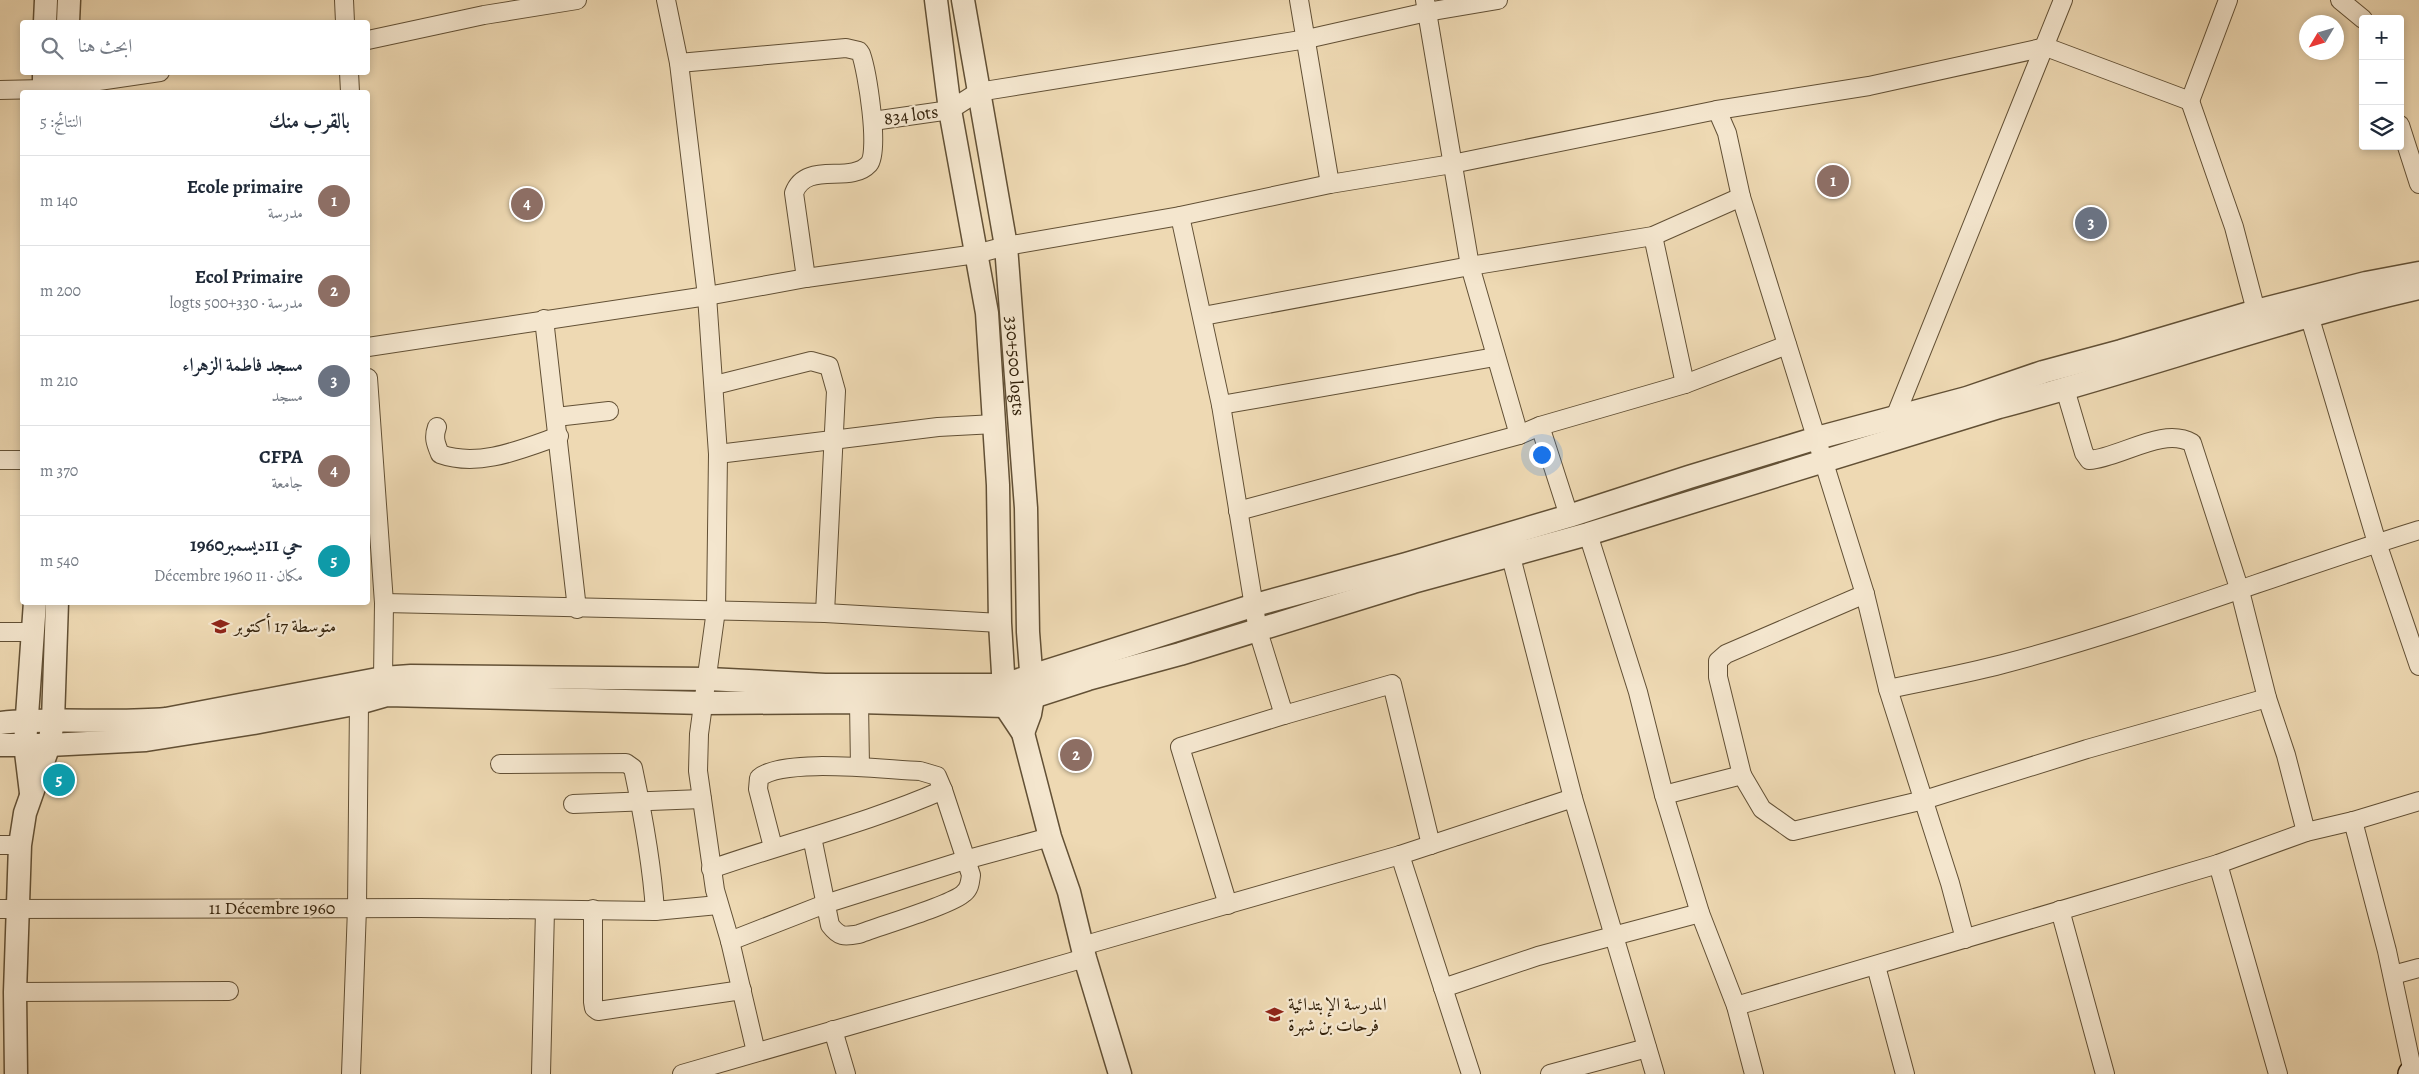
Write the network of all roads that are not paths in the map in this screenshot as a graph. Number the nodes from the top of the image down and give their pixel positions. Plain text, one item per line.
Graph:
1 (46, 0) edge
2 (68, 0) edge
3 (344, 0) edge
4 (577, 0) edge
5 (666, 0) edge
6 (936, 0) edge
7 (963, 0) edge
8 (1299, 0) edge
9 (1498, 0) edge
10 (2063, 0) edge
11 (2228, 0) edge
12 (2340, 0) edge
13 (1426, 6) edge
14 (2359, 16) edge
15 (45, 20) edge
16 (68, 20) edge
17 (345, 20) edge
18 (1307, 39) junction
19 (370, 40) edge
20 (2046, 46) junction
21 (679, 63) junction
22 (134, 75) edge
23 (349, 75) edge
24 (55, 84) edge
25 (0, 90) edge
26 (350, 90) edge
27 (978, 92) junction
28 (2190, 101) junction
29 (950, 110) junction
30 (1716, 110) junction
31 (872, 121) junction
32 (2404, 137) edge
33 (1452, 164) junction
34 (1330, 184) junction
35 (2419, 184) edge
36 (1741, 197) junction
37 (1180, 216) junction
38 (1653, 236) junction
39 (1006, 246) junction
40 (976, 254) junction
41 (1470, 266) junction
42 (2419, 273) edge
43 (806, 278) junction
44 (2419, 288) edge
45 (707, 296) junction
46 (2256, 311) junction
47 (2309, 315) junction
48 (1203, 316) junction
49 (544, 319) junction
50 (1787, 345) junction
51 (370, 347) edge
52 (1495, 357) junction
53 (1685, 384) junction
54 (715, 385) junction
55 (2052, 385) junction
56 (1220, 405) junction
57 (370, 406) edge
58 (609, 411) dead end
59 (556, 417) junction
60 (1895, 417) junction
61 (995, 424) junction
62 (1540, 426) junction
63 (437, 427) dead end
64 (1519, 435) junction
65 (559, 436) junction
66 (1817, 438) junction
67 (835, 441) junction
68 (718, 454) junction
69 (0, 460) edge
70 (20, 460) edge
71 (1823, 461) junction
72 (1238, 510) junction
73 (1569, 516) junction
74 (2419, 530) edge
75 (1588, 534) junction
76 (2377, 543) junction
77 (1510, 553) junction
78 (2240, 591) junction
79 (1865, 594) junction
80 (384, 604) junction
81 (35, 605) edge
82 (57, 605) edge
83 (1255, 605) junction
84 (577, 609) junction
85 (716, 610) junction
86 (825, 613) junction
87 (1000, 623) junction
88 (1258, 631) junction
89 (0, 632) edge
90 (34, 632) junction
91 (2418, 657) edge
92 (708, 679) junction
93 (385, 687) junction
94 (1032, 687) junction
95 (1888, 689) junction
96 (1004, 696) junction
97 (2267, 698) junction
98 (859, 702) junction
99 (359, 703) junction
100 (704, 703) junction
101 (1284, 715) junction
102 (27, 720) junction
103 (54, 721) junction
104 (0, 723) edge
105 (1024, 733) junction
106 (25, 744) junction
107 (0, 745) edge
108 (49, 745) junction
109 (500, 764) dead end
110 (860, 767) junction
111 (1742, 775) junction
112 (943, 790) junction
113 (1664, 795) junction
114 (31, 796) junction
115 (1573, 798) junction
116 (702, 799) junction
117 (1924, 800) junction
118 (2419, 801) edge
119 (639, 802) junction
120 (573, 804) dead end
121 (2353, 822) junction
122 (2306, 832) junction
123 (812, 837) junction
124 (1050, 837) junction
125 (10, 845) edge
126 (1431, 845) junction
127 (773, 847) junction
128 (1400, 855) junction
129 (965, 860) junction
130 (2218, 864) junction
131 (711, 869) junction
132 (825, 904) junction
133 (718, 905) junction
134 (1228, 905) junction
135 (357, 908) junction
136 (9, 909) edge
137 (545, 910) junction
138 (593, 910) junction
139 (2060, 910) junction
140 (655, 912) junction
141 (1700, 913) junction
142 (1614, 938) junction
143 (1966, 939) junction
144 (730, 941) junction
145 (1084, 952) junction
146 (1876, 966) junction
147 (2419, 968) edge
148 (2392, 975) junction
149 (1443, 988) junction
150 (742, 990) junction
151 (229, 991) dead end
152 (16, 992) junction
153 (1736, 1006) junction
154 (833, 1030) junction
155 (1647, 1048) junction
156 (756, 1052) junction
157 (2414, 1073) edge
158 (16, 1074) edge
159 (351, 1074) edge
160 (541, 1074) edge
161 (682, 1074) edge
162 (846, 1074) edge
163 (1120, 1074) edge
164 (1471, 1074) edge
165 (1550, 1074) edge
166 (1655, 1074) edge
167 (1754, 1074) edge
168 (1905, 1074) edge
169 (2105, 1074) edge
170 (2278, 1074) edge

1 - 15 street
2 - 16 street
3 - 17 street
4 - 19 street
5 - 21 street
6 - 29 street
7 - 27 street, 330+500 logts
8 - 18 street
9 - 13 street
10 - 20 street
11 - 28 street
12 - 14 street
13 - 18 street
13 - 33 street
18 - 27 street
18 - 34 street
20 - 28 street
20 - 30 street
20 - 60 street
21 - 31 street
21 - 45 street
22 - 24 street
23 - 26 street
24 - 25 street
27 - 29 street
27 - 39 street, 330+500 logts
28 - 46 street
29 - 31 street, 834 lots
29 - 40 street
30 - 33 street
30 - 36 street
31 - 43 street
32 - 35 street
33 - 34 street
33 - 41 street
34 - 37 street
36 - 38 street
36 - 50 street
37 - 39 street
37 - 48 street
38 - 41 street
38 - 53 street
39 - 40 street
39 - 94 street, 330+500 logts
40 - 43 street
40 - 61 street
41 - 48 street
41 - 52 street
42 - 46 street
43 - 45 street
44 - 47 street
45 - 49 street
45 - 54 street
46 - 55 street
47 - 55 street
47 - 76 street
48 - 56 street
49 - 51 street
49 - 59 street
50 - 53 street
50 - 66 street
52 - 56 street
52 - 64 street
53 - 62 street
54 - 67 street
54 - 68 street
55 - 60 street
55 - 71 street
55 - 78 street
56 - 72 street
57 - 80 street
58 - 59 street
59 - 65 street
60 - 66 street
61 - 67 street
61 - 87 street
62 - 64 street
62 - 73 street
63 - 65 street
64 - 72 street
65 - 84 street
66 - 71 street
66 - 73 street
67 - 68 street
67 - 86 street
68 - 85 street
69 - 70 street
71 - 75 street
71 - 79 street
72 - 83 street
73 - 83 street
74 - 76 street
75 - 77 street
75 - 113 street
76 - 78 street
76 - 91 street
77 - 88 street
77 - 115 street
78 - 95 street
78 - 97 street
79 - 95 street
79 - 111 street
80 - 84 street
80 - 93 street
81 - 90 street
82 - 103 street
83 - 88 street
83 - 94 street
84 - 85 street
85 - 86 street
85 - 92 street
86 - 87 street
87 - 96 street
88 - 94 street
88 - 101 street
89 - 90 street
90 - 102 street
92 - 93 street
92 - 96 street
92 - 100 street
93 - 99 street
93 - 100 street
93 - 103 street
94 - 96 street
94 - 105 street, 330+500 logts
95 - 117 street
96 - 98 street
96 - 105 street
97 - 117 street
97 - 122 street
98 - 100 street
98 - 110 street
99 - 108 street
99 - 135 street
100 - 116 street
101 - 126 street
101 - 134 street
102 - 103 street
102 - 104 street
102 - 106 street
103 - 108 street
105 - 124 street
106 - 107 street
106 - 108 street
106 - 114 street
108 - 114 street
109 - 119 street
110 - 112 street
110 - 127 street
111 - 113 street
111 - 117 street
112 - 123 street
112 - 129 street
113 - 141 street
114 - 125 street
115 - 126 street
115 - 142 street
116 - 119 street
116 - 131 street
117 - 143 street
118 - 121 street
119 - 120 street
119 - 140 street
121 - 122 street
121 - 148 street
122 - 130 street
123 - 127 street
123 - 132 street
124 - 129 street
124 - 145 street
125 - 136 street
126 - 128 street
127 - 131 street
128 - 134 street
128 - 149 street
129 - 132 street
129 - 132 street
130 - 139 street
130 - 170 street
131 - 133 street
132 - 144 street
133 - 140 street, 11 Décembre 1960
133 - 144 street
134 - 145 street
135 - 136 street, 11 Décembre 1960
135 - 137 street, 11 Décembre 1960
135 - 159 street
136 - 152 street
137 - 138 street, 11 Décembre 1960
137 - 160 street
138 - 140 street, 11 Décembre 1960
138 - 150 street
139 - 143 street
139 - 169 street
141 - 142 street
141 - 153 street
142 - 149 street
142 - 155 street
143 - 146 street
144 - 150 street
145 - 154 street
145 - 163 street
146 - 153 street
146 - 168 street
147 - 148 street
148 - 157 street
149 - 164 street
150 - 156 street
151 - 152 street
152 - 158 street
153 - 167 street
154 - 156 street
154 - 162 street
155 - 165 street
155 - 166 street
156 - 161 street

